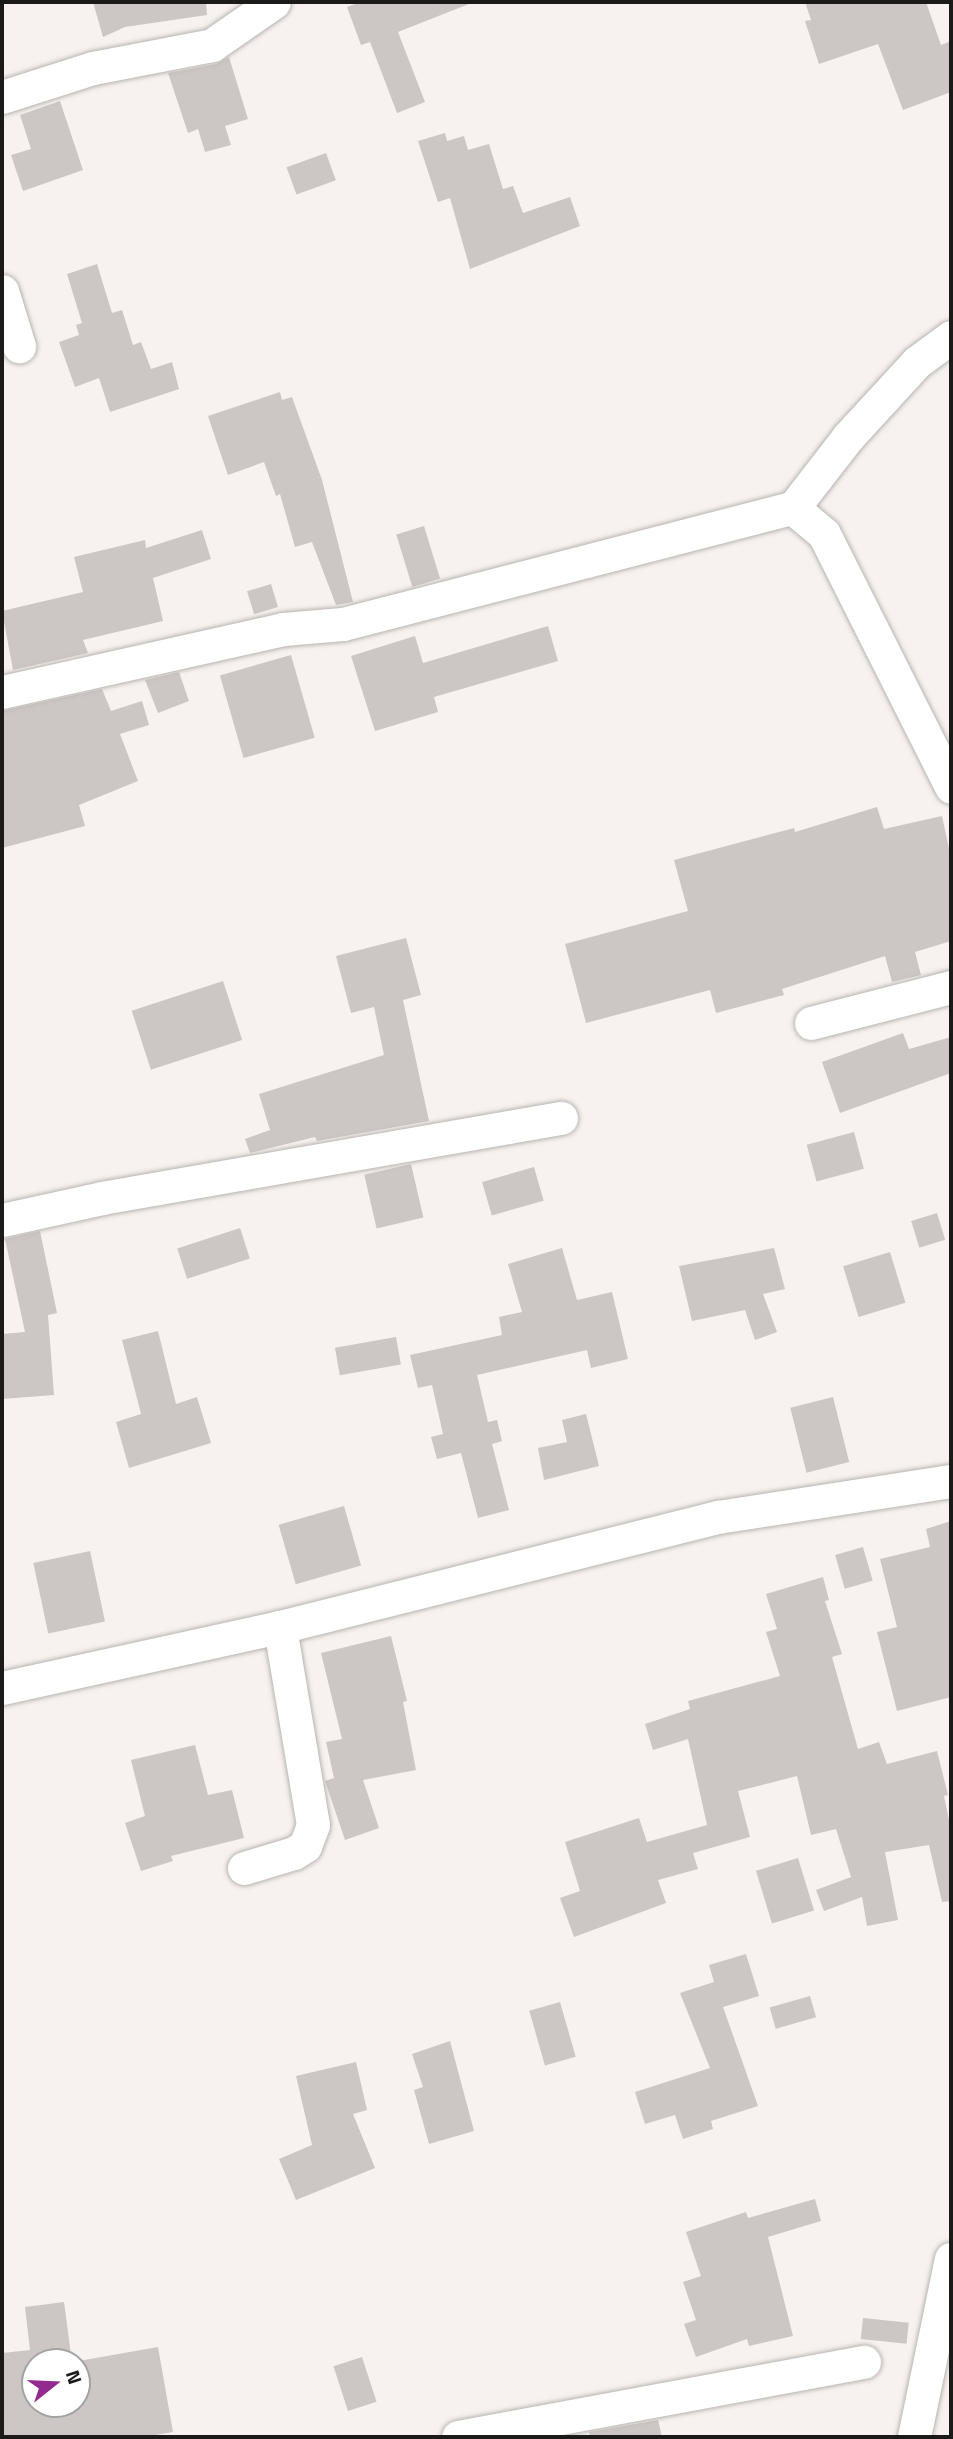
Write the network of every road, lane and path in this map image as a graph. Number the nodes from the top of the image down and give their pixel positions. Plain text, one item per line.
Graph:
1 (274, 2) edge
2 (2, 97) edge
3 (2, 291) edge
4 (951, 337) edge
5 (19, 346) dead end
6 (793, 508) junction
7 (2, 692) edge
8 (951, 786) edge
9 (951, 987) edge
10 (811, 1023) dead end
11 (561, 1118) dead end
12 (2, 1220) edge
13 (951, 1482) edge
14 (280, 1627) junction
15 (2, 1688) edge
16 (244, 1868) dead end
17 (951, 2259) edge
18 (864, 2362) dead end
19 (457, 2437) edge
20 (915, 2437) edge

1 - 2 street
3 - 5 street
4 - 6 street
6 - 7 street
6 - 8 street
9 - 10 street
11 - 12 street
13 - 14 street
14 - 15 street
14 - 16 street
17 - 20 street
18 - 19 street

